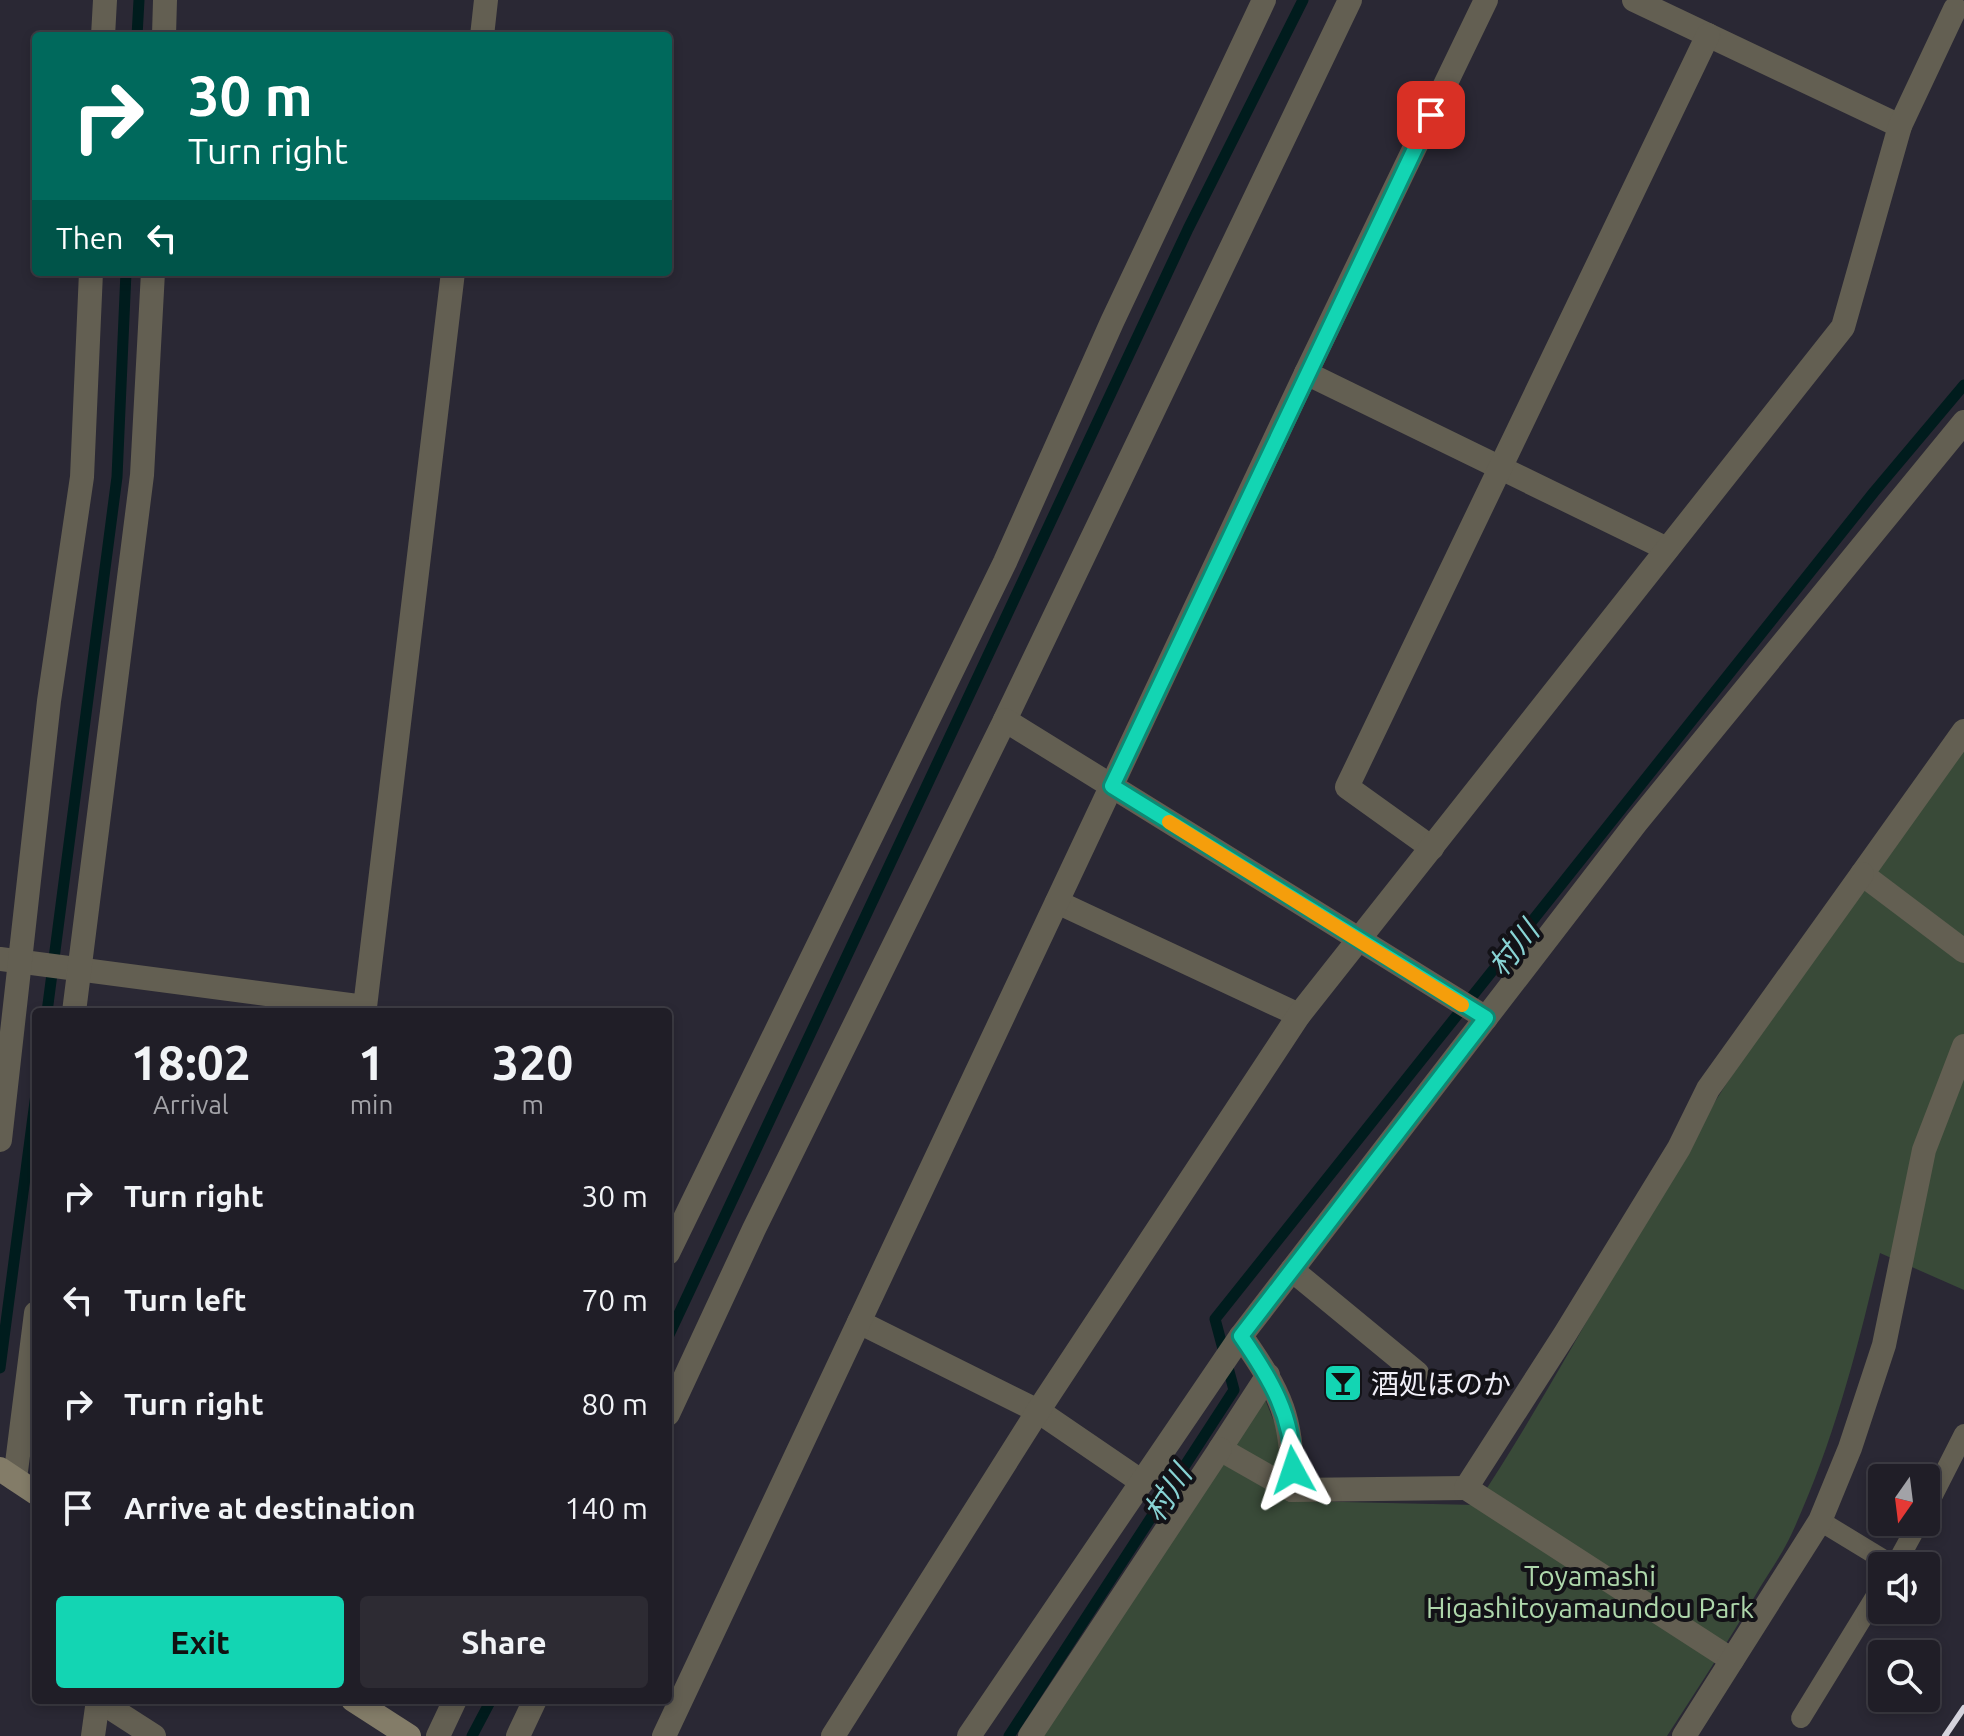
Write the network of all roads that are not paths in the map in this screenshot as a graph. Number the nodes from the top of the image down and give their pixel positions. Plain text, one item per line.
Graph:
1 (105, 0) edge
2 (165, 0) edge
3 (486, 0) edge
4 (1264, 0) edge
5 (1350, 0) edge
6 (1486, 0) edge
7 (1634, 0) edge
8 (1952, 8) edge
9 (103, 32) edge
10 (164, 32) edge
11 (482, 32) edge
12 (1708, 35) junction
13 (1900, 126) junction
14 (91, 276) edge
15 (153, 276) edge
16 (453, 276) edge
17 (1306, 373) junction
18 (1964, 422) edge
19 (1500, 468) junction
20 (1667, 549) junction
21 (1005, 720) junction
22 (1964, 731) edge
23 (1112, 786) junction
24 (1432, 848) junction
25 (1862, 874) junction
26 (1057, 902) junction
27 (1358, 940) junction
28 (1964, 951) edge
29 (16, 961) edge
30 (78, 969) junction
31 (74, 1008) edge
32 (1299, 1015) junction
33 (1486, 1018) junction
34 (1964, 1046) edge
35 (0, 1140) edge
36 (672, 1245) edge
37 (1292, 1270) junction
38 (859, 1322) junction
39 (32, 1335) edge
40 (1241, 1336) junction
41 (1417, 1373) dead end
42 (1268, 1375) junction
43 (672, 1405) edge
44 (1038, 1411) junction
45 (1964, 1434) edge
46 (1220, 1449) junction
47 (7, 1474) edge
48 (1940, 1481) edge
49 (1142, 1482) junction
50 (1466, 1488) junction
51 (32, 1490) edge
52 (1292, 1490) junction
53 (1820, 1521) junction
54 (1871, 1552) edge
55 (1868, 1609) edge
56 (1732, 1660) junction
57 (97, 1704) edge
58 (104, 1704) edge
59 (359, 1704) edge
60 (453, 1704) edge
61 (533, 1704) edge
62 (1801, 1718) dead end
63 (675, 1732) edge
64 (93, 1736) edge
65 (154, 1736) edge
66 (409, 1736) edge
67 (438, 1736) edge
68 (518, 1736) edge
69 (833, 1736) edge
70 (969, 1736) edge
71 (1030, 1736) edge
72 (1684, 1736) edge

1 - 9 street
2 - 10 street
3 - 11 street
4 - 36 street
5 - 21 street
6 - 17 street
7 - 12 street
8 - 13 street
12 - 13 street
12 - 19 street
13 - 20 street
14 - 29 street
15 - 30 street
16 - 30 street
17 - 19 street
17 - 23 street
18 - 33 street
19 - 20 street
19 - 24 street
20 - 24 street
21 - 23 street
21 - 43 street
22 - 25 street
23 - 26 street
23 - 27 street
24 - 27 street
25 - 28 street
25 - 50 street
26 - 32 street
26 - 38 street
27 - 32 street
27 - 33 street
29 - 30 street
29 - 35 street
30 - 31 street
32 - 44 street
33 - 37 street
34 - 53 street
37 - 40 street
37 - 41 street
38 - 44 street
38 - 63 street
39 - 47 street
40 - 42 street
40 - 49 street
42 - 46 street
42 - 52 street
44 - 49 street
44 - 69 street
45 - 48 lane
46 - 52 street
46 - 71 street
47 - 51 street
49 - 70 street
50 - 52 street
50 - 56 street
53 - 54 lane
53 - 56 street
55 - 62 lane
56 - 72 street
57 - 64 street
58 - 65 street
59 - 66 street
60 - 67 street
61 - 68 street

